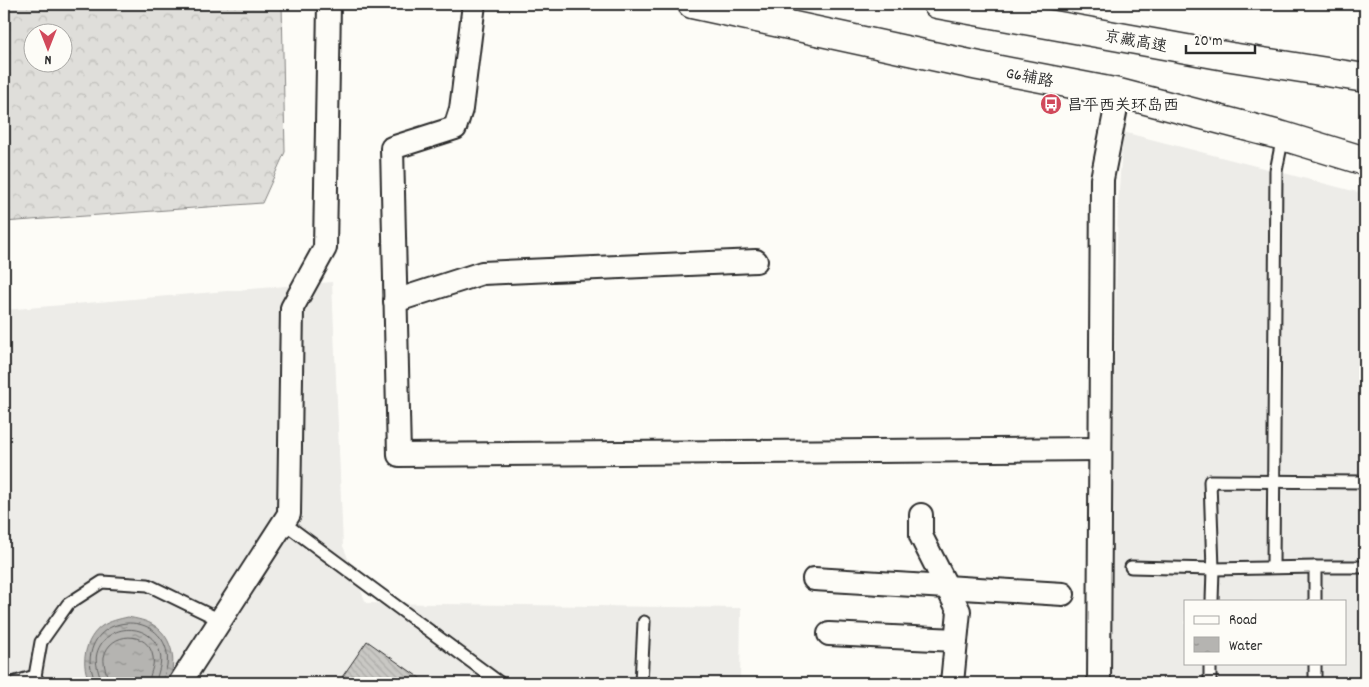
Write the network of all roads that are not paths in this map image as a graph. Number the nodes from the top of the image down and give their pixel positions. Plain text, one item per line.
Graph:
1 (329, 4) edge
2 (474, 4) edge
3 (692, 4) edge
4 (937, 4) edge
5 (1297, 68) junction
6 (1365, 78) edge
7 (1119, 94) junction
8 (1365, 94) edge
9 (1283, 136) junction
10 (1365, 161) edge
11 (756, 261) dead end
12 (396, 301) junction
13 (1100, 449) junction
14 (1274, 482) junction
15 (1365, 482) edge
16 (921, 515) dead end
17 (284, 523) junction
18 (1131, 567) dead end
19 (1315, 567) junction
20 (1365, 567) edge
21 (1273, 568) junction
22 (1213, 569) junction
23 (814, 579) dead end
24 (947, 587) junction
25 (1063, 594) dead end
26 (1212, 600) edge
27 (1315, 600) edge
28 (220, 620) junction
29 (644, 622) dead end
30 (829, 634) dead end
31 (956, 640) junction
32 (1210, 664) edge
33 (1314, 664) edge
34 (37, 680) edge
35 (13, 683) edge
36 (180, 683) edge
37 (500, 683) edge
38 (641, 683) edge
39 (952, 683) edge
40 (1098, 683) edge
41 (1210, 683) edge
42 (1314, 683) edge

1 - 17 street
2 - 12 street
3 - 7 main road, G6辅路
4 - 5 main road, 京藏高速
5 - 6 main road, 京藏高速
5 - 8 main road
7 - 9 main road, G6辅路
7 - 13 street
9 - 10 main road, G6辅路
9 - 14 lane
11 - 12 street
12 - 13 street
13 - 40 street
14 - 15 lane
14 - 21 lane
14 - 22 lane
16 - 24 street
17 - 28 street
17 - 37 lane
18 - 22 lane
19 - 20 lane
19 - 21 lane
19 - 27 lane
21 - 22 lane
22 - 26 lane
23 - 24 street
24 - 25 street
24 - 31 street
28 - 34 lane
28 - 36 street
29 - 38 lane
30 - 31 street
31 - 39 street
32 - 41 lane
33 - 42 lane
34 - 35 lane

